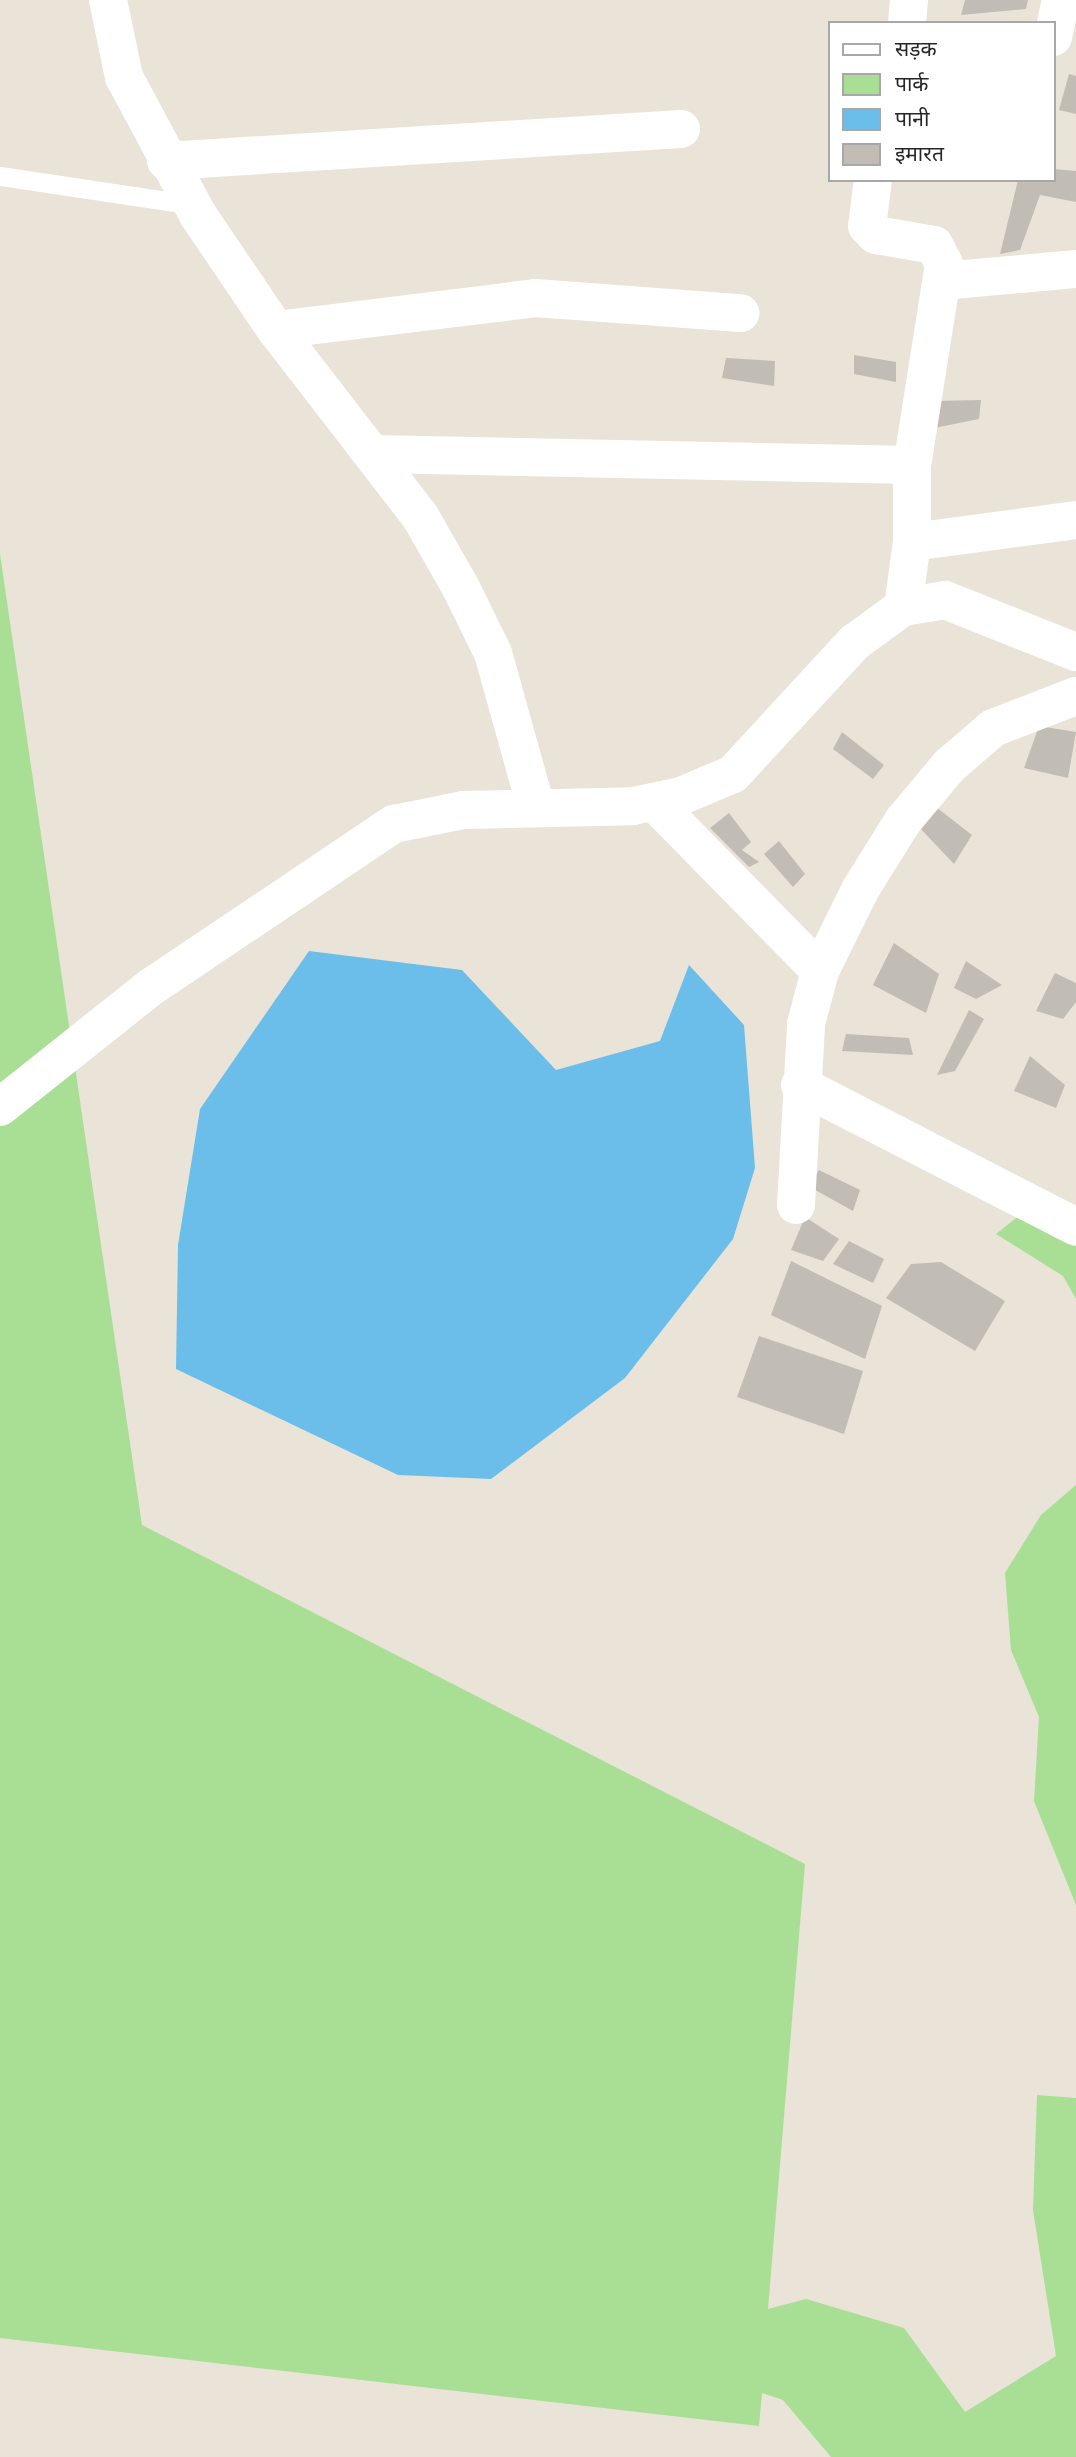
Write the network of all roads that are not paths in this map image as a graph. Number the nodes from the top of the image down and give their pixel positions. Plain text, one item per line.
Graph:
1 (108, 0) edge
2 (909, 0) edge
3 (1061, 0) edge
4 (907, 21) edge
5 (1055, 28) edge
6 (681, 129) dead end
7 (166, 161) junction
8 (0, 176) edge
9 (873, 182) edge
10 (193, 205) junction
11 (1076, 269) edge
12 (942, 281) junction
13 (740, 313) dead end
14 (276, 330) junction
15 (376, 454) junction
16 (912, 465) junction
17 (1076, 520) edge
18 (912, 542) junction
19 (903, 607) junction
20 (1076, 652) edge
21 (1076, 696) edge
22 (654, 802) junction
23 (536, 807) junction
24 (820, 971) junction
25 (800, 1085) junction
26 (0, 1107) edge
27 (796, 1205) dead end
28 (1076, 1227) edge

1 - 7 street
2 - 4 street
3 - 5 street
6 - 7 street
7 - 10 street
8 - 10 lane
9 - 12 street
10 - 14 street
11 - 12 street
12 - 16 street
13 - 14 street
14 - 15 street
15 - 16 street
15 - 23 street
16 - 18 street
17 - 18 street
18 - 19 street
19 - 20 street
19 - 22 street
21 - 24 street
22 - 23 street
22 - 24 street
23 - 26 street
24 - 25 street
25 - 27 street
25 - 28 street

